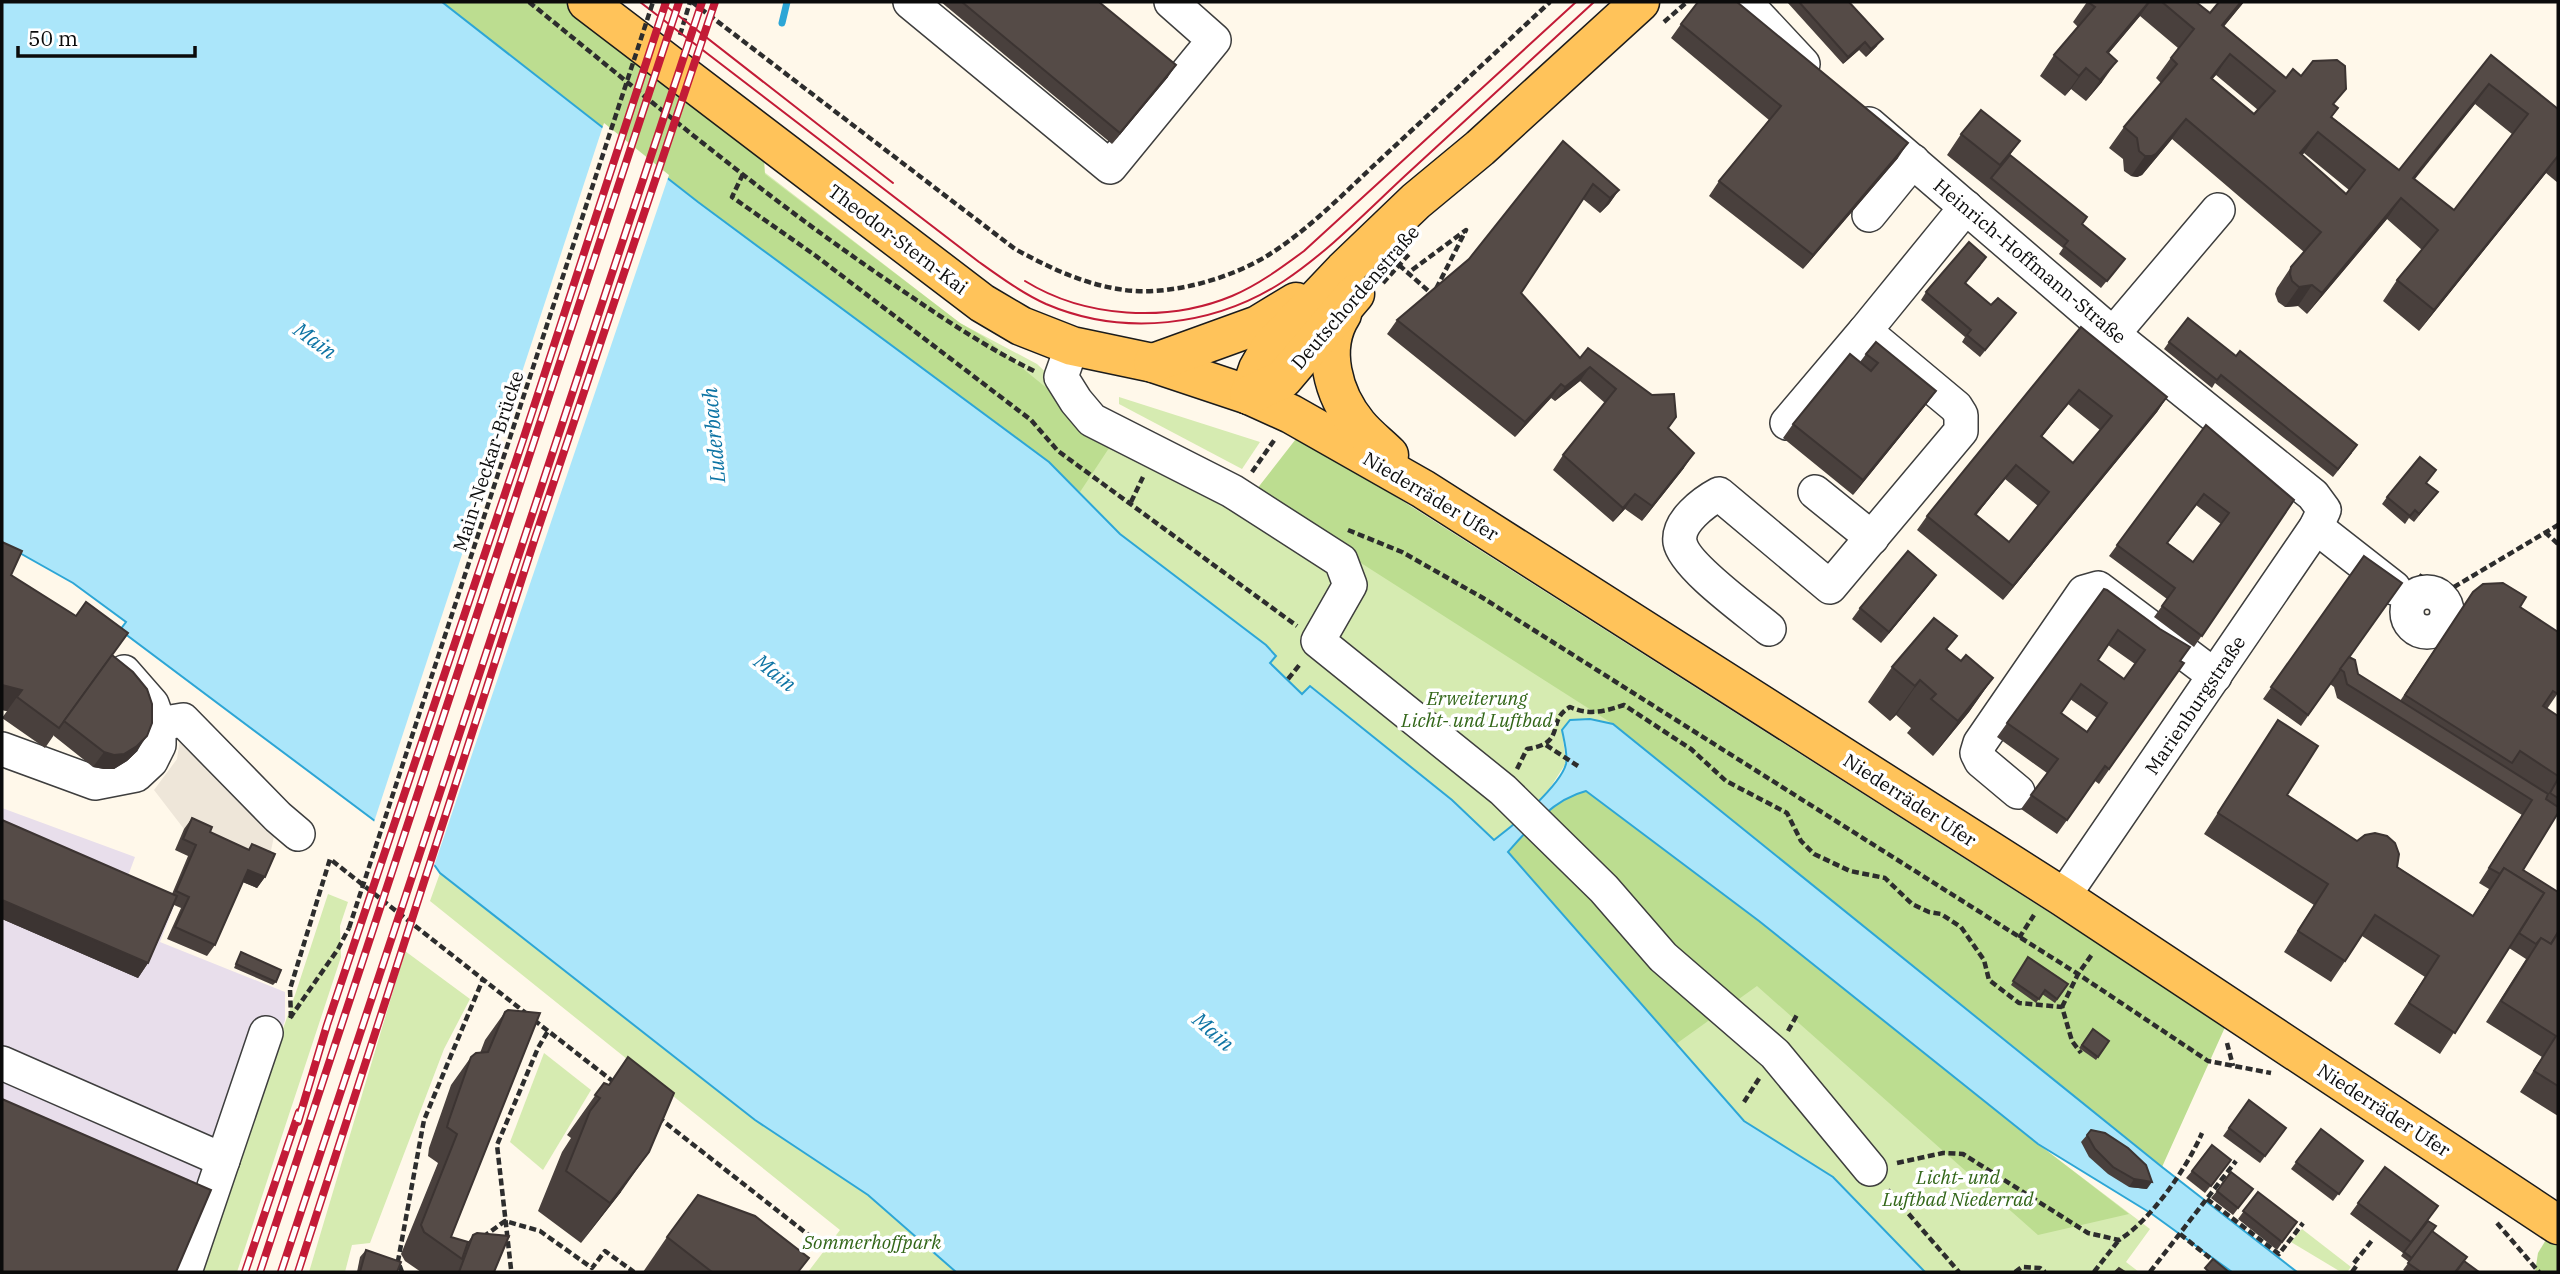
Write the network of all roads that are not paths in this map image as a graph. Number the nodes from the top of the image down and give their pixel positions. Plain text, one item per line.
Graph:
1 (587, 2) edge
2 (910, 2) edge
3 (1171, 2) edge
4 (1640, 2) edge
5 (1745, 2) edge
6 (1913, 161) junction
7 (1966, 207) junction
8 (2218, 210) dead end
9 (1869, 215) edge
10 (1348, 284) junction
11 (1865, 331) junction
12 (2113, 334) junction
13 (1072, 346) junction
14 (1153, 363) junction
15 (1249, 395) junction
16 (1787, 423) dead end
17 (1423, 489) junction
18 (1815, 492) dead end
19 (2320, 519) junction
20 (1872, 538) junction
21 (2443, 597) road end
22 (1769, 629) dead end
23 (109, 660) edge
24 (2215, 676) junction
25 (159, 724) junction
26 (2, 749) edge
27 (2018, 792) dead end
28 (298, 834) dead end
29 (2049, 905) junction
30 (266, 1033) dead end
31 (2, 1063) edge
32 (223, 1160) junction
33 (1870, 1169) road end
34 (2558, 1225) edge
35 (185, 1272) edge

1 - 13 main road, Theodor-Stern-Kai
2 - 3 street
4 - 10 main road, Deutschordenstraße
5 - 6 street, Heinrich-Hoffmann-Straße
6 - 7 street, Heinrich-Hoffmann-Straße
6 - 9 street
7 - 11 street
7 - 12 street, Heinrich-Hoffmann-Straße
8 - 12 street
10 - 14 main road
10 - 15 main road, Deutschordenstraße
10 - 17 main road
11 - 16 street
11 - 20 street
12 - 19 street, Heinrich-Hoffmann-Straße
13 - 14 main road, Theodor-Stern-Kai
13 - 33 street
14 - 15 main road, Theodor-Stern-Kai
15 - 17 main road, Niederräder Ufer
17 - 29 main road, Niederräder Ufer
18 - 20 street
19 - 21 street, Heinrich-Hoffmann-Straße
19 - 24 street, Marienburgstraße
20 - 22 street
23 - 25 street
24 - 27 street
24 - 29 street, Marienburgstraße
25 - 26 street
25 - 28 street
29 - 34 main road, Niederräder Ufer
30 - 32 street
31 - 32 street
32 - 35 street

